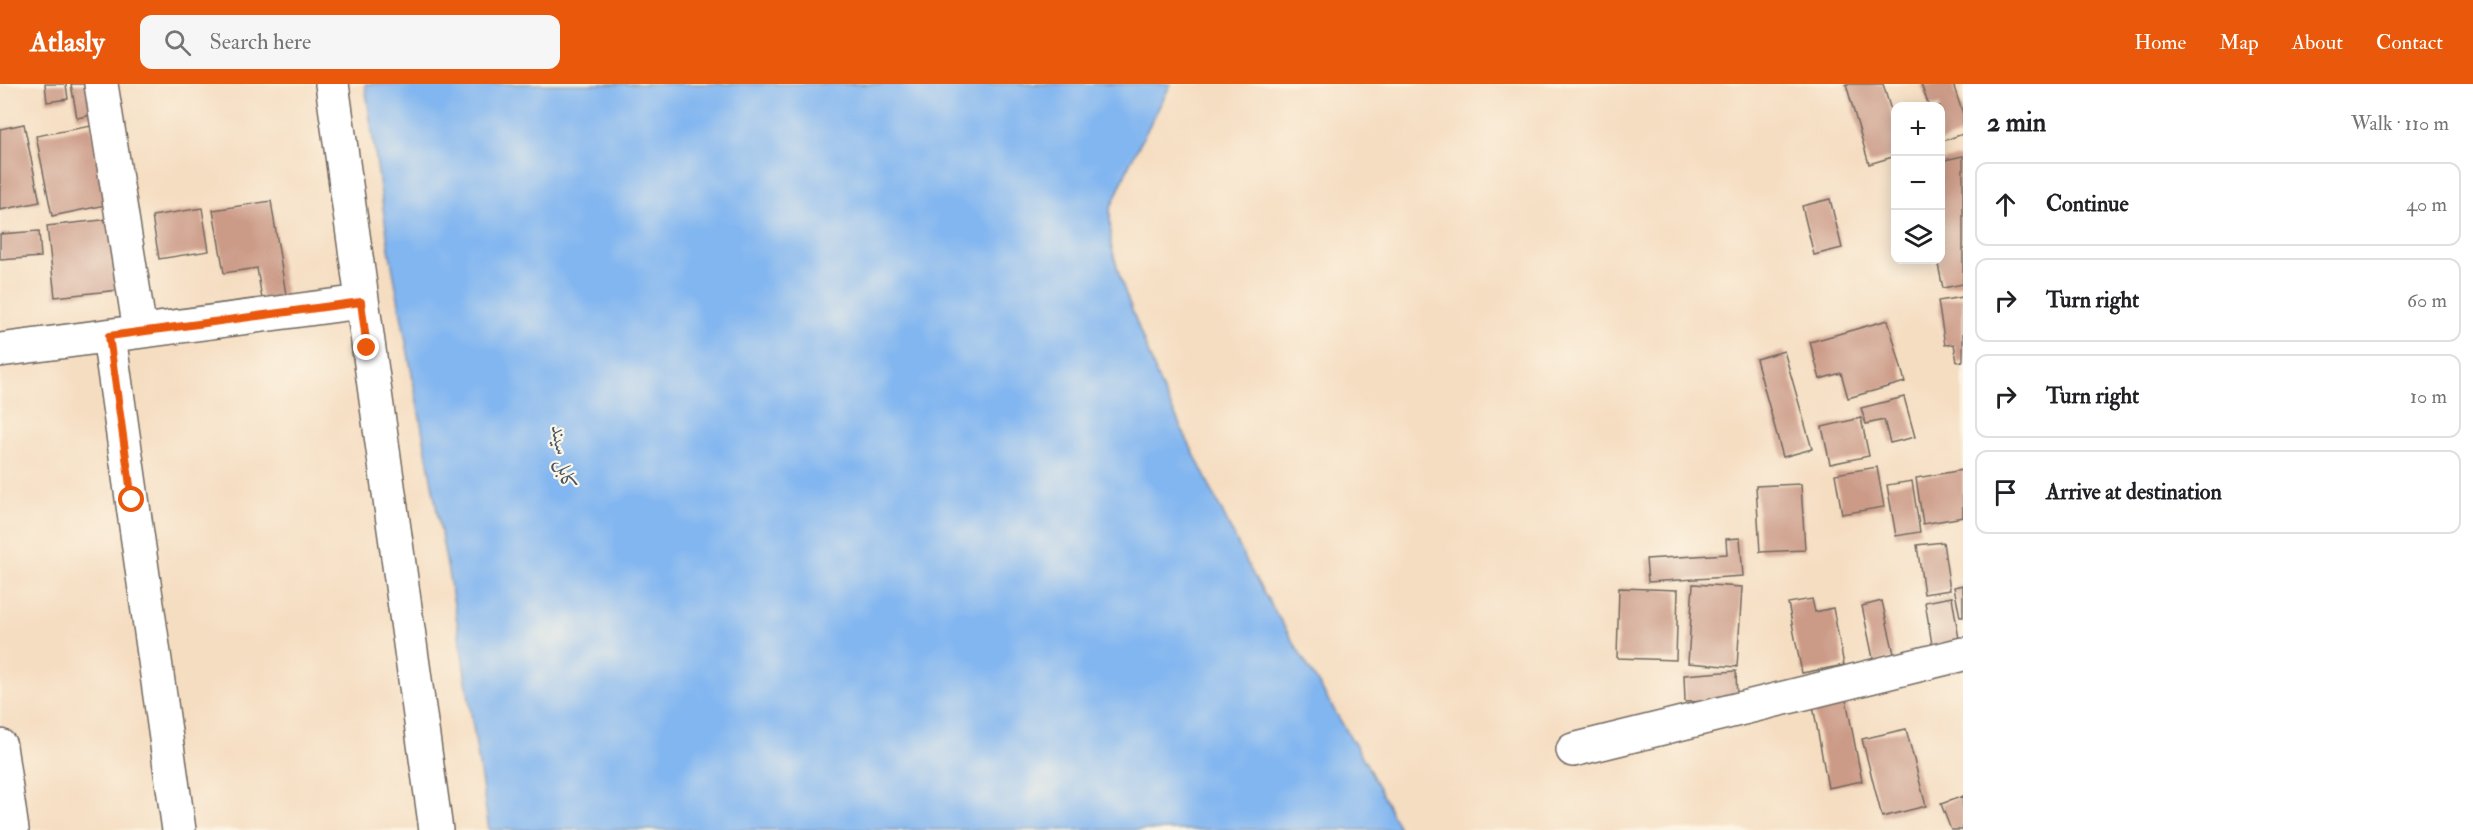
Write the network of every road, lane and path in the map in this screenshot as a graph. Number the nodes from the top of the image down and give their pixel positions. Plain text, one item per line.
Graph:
1 (101, 84) edge
2 (332, 84) edge
3 (361, 302) junction
4 (124, 334) junction
5 (0, 350) edge
6 (1963, 654) edge
7 (0, 746) edge
8 (1573, 750) dead end
9 (12, 830) edge
10 (178, 830) edge
11 (436, 830) edge

1 - 4 street
2 - 3 street
3 - 4 street
3 - 11 street
4 - 5 street
4 - 10 street
6 - 8 street
7 - 9 street

